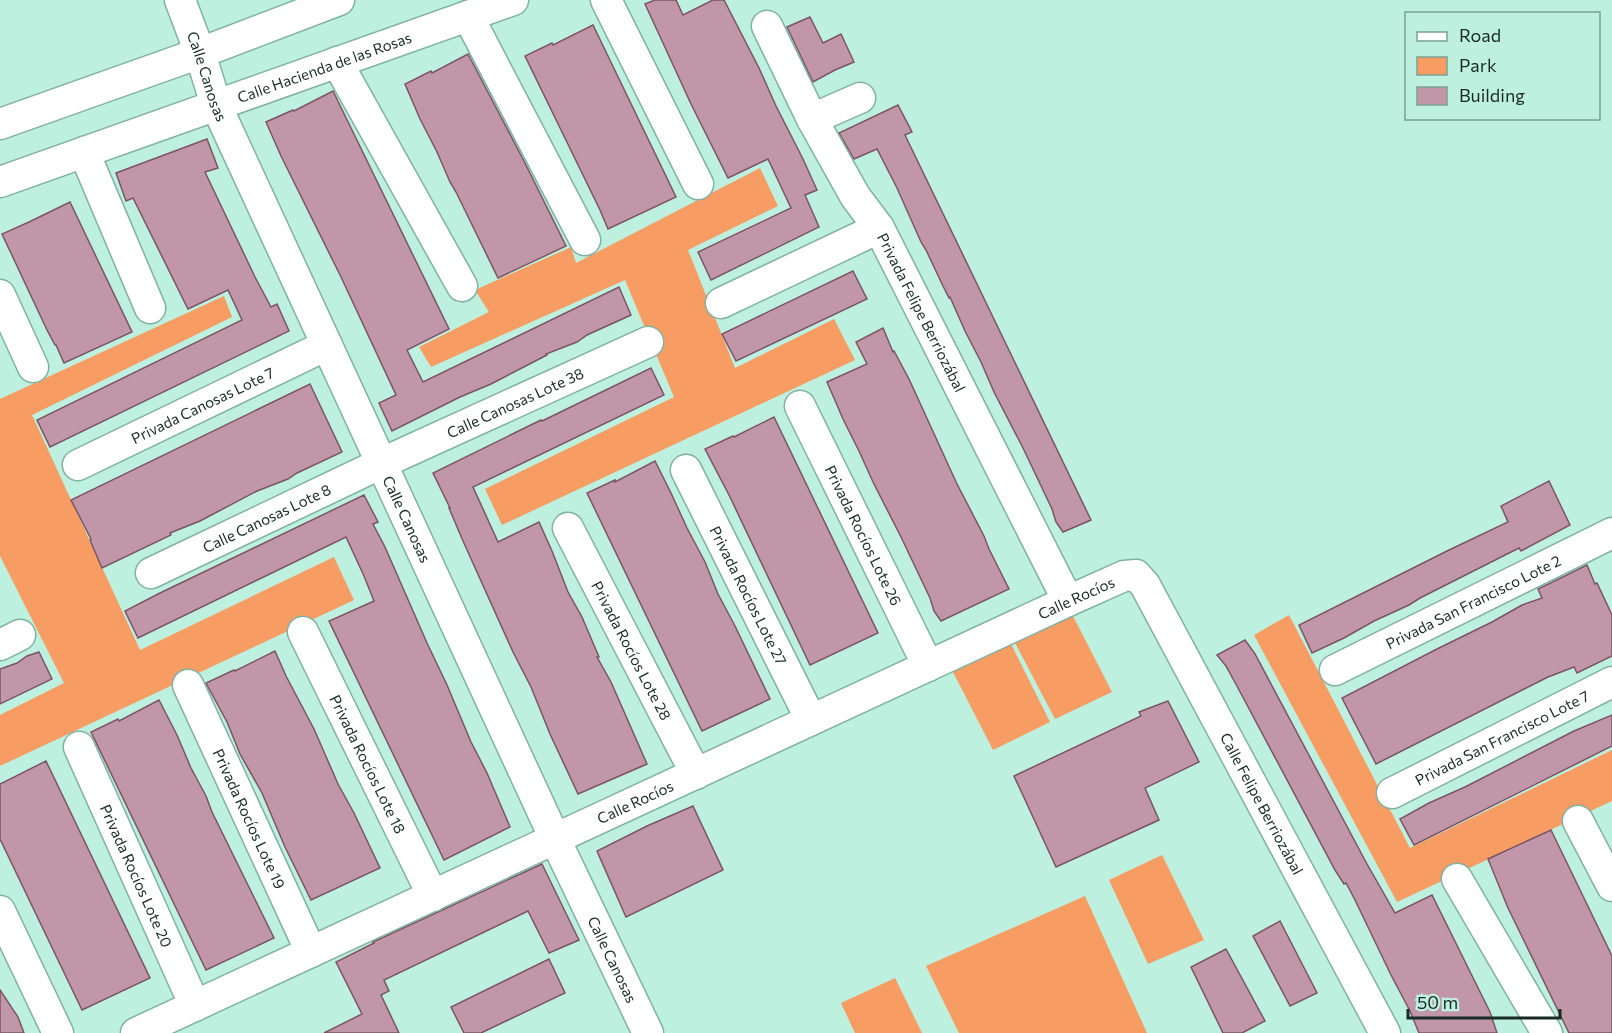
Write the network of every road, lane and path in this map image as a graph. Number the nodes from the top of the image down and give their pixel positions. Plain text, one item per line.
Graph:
1 (180, 0) edge
2 (339, 0) edge
3 (513, 0) edge
4 (606, 0) edge
5 (468, 16) junction
6 (768, 26) dead end
7 (200, 53) junction
8 (338, 62) junction
9 (860, 98) dead end
10 (216, 105) junction
11 (812, 119) junction
12 (0, 124) edge
13 (84, 152) junction
14 (0, 182) edge
15 (698, 184) dead end
16 (879, 228) junction
17 (585, 240) dead end
18 (462, 286) dead end
19 (0, 295) edge
20 (721, 303) dead end
21 (150, 308) dead end
22 (648, 342) dead end
23 (327, 345) junction
24 (33, 368) dead end
25 (800, 406) dead end
26 (382, 463) junction
27 (78, 465) dead end
28 (686, 470) dead end
29 (568, 528) dead end
30 (1609, 543) edge
31 (151, 573) dead end
32 (1137, 575) joint
33 (1068, 601) junction
34 (303, 632) dead end
35 (928, 666) junction
36 (1335, 670) dead end
37 (1612, 681) edge
38 (188, 684) dead end
39 (811, 720) junction
40 (79, 747) dead end
41 (696, 774) junction
42 (1392, 793) dead end
43 (1578, 821) dead end
44 (555, 839) junction
45 (1457, 879) dead end
46 (1612, 886) edge
47 (433, 896) junction
48 (0, 911) edge
49 (311, 952) junction
50 (195, 1006) junction
51 (58, 1033) edge
52 (136, 1033) edge
53 (648, 1033) edge
54 (1385, 1033) edge
55 (1547, 1033) edge

1 - 7 street, Calle Canosas
2 - 7 street
3 - 5 street, Calle Hacienda de las Rosas
4 - 15 street
5 - 8 street, Calle Hacienda de las Rosas
5 - 17 street
6 - 11 street, Privada Felipe Berriozábal
7 - 10 street, Calle Canosas
7 - 12 street
8 - 10 street, Calle Hacienda de las Rosas
8 - 18 street
9 - 11 street
10 - 13 street, Calle Hacienda de las Rosas
10 - 23 street, Calle Canosas
11 - 16 street, Privada Felipe Berriozábal
13 - 14 street, Calle Hacienda de las Rosas
13 - 21 street
16 - 20 street
16 - 33 street, Privada Felipe Berriozábal
19 - 24 street
22 - 26 street, Calle Canosas Lote 38
23 - 26 street, Calle Canosas
23 - 27 street, Privada Canosas Lote 7
25 - 35 street, Privada Rocíos Lote 26
26 - 31 street, Calle Canosas Lote 8
26 - 44 street, Calle Canosas
28 - 39 street, Privada Rocíos Lote 27
29 - 41 street, Privada Rocíos Lote 28
30 - 36 street, Privada San Francisco Lote 2
32 - 33 street, Calle Rocíos
32 - 54 street, Calle Felipe Berriozábal
33 - 35 street, Calle Rocíos
34 - 47 street, Privada Rocíos Lote 18
35 - 39 street, Calle Rocíos
37 - 42 street, Privada San Francisco Lote 7
38 - 49 street, Privada Rocíos Lote 19
39 - 41 street, Calle Rocíos
40 - 50 street, Privada Rocíos Lote 20
41 - 44 street, Calle Rocíos
43 - 46 street
44 - 47 street, Calle Rocíos
44 - 53 street, Calle Canosas
45 - 55 street
47 - 49 street, Calle Rocíos
48 - 51 street
49 - 50 street, Calle Rocíos
50 - 52 street, Calle Rocíos

